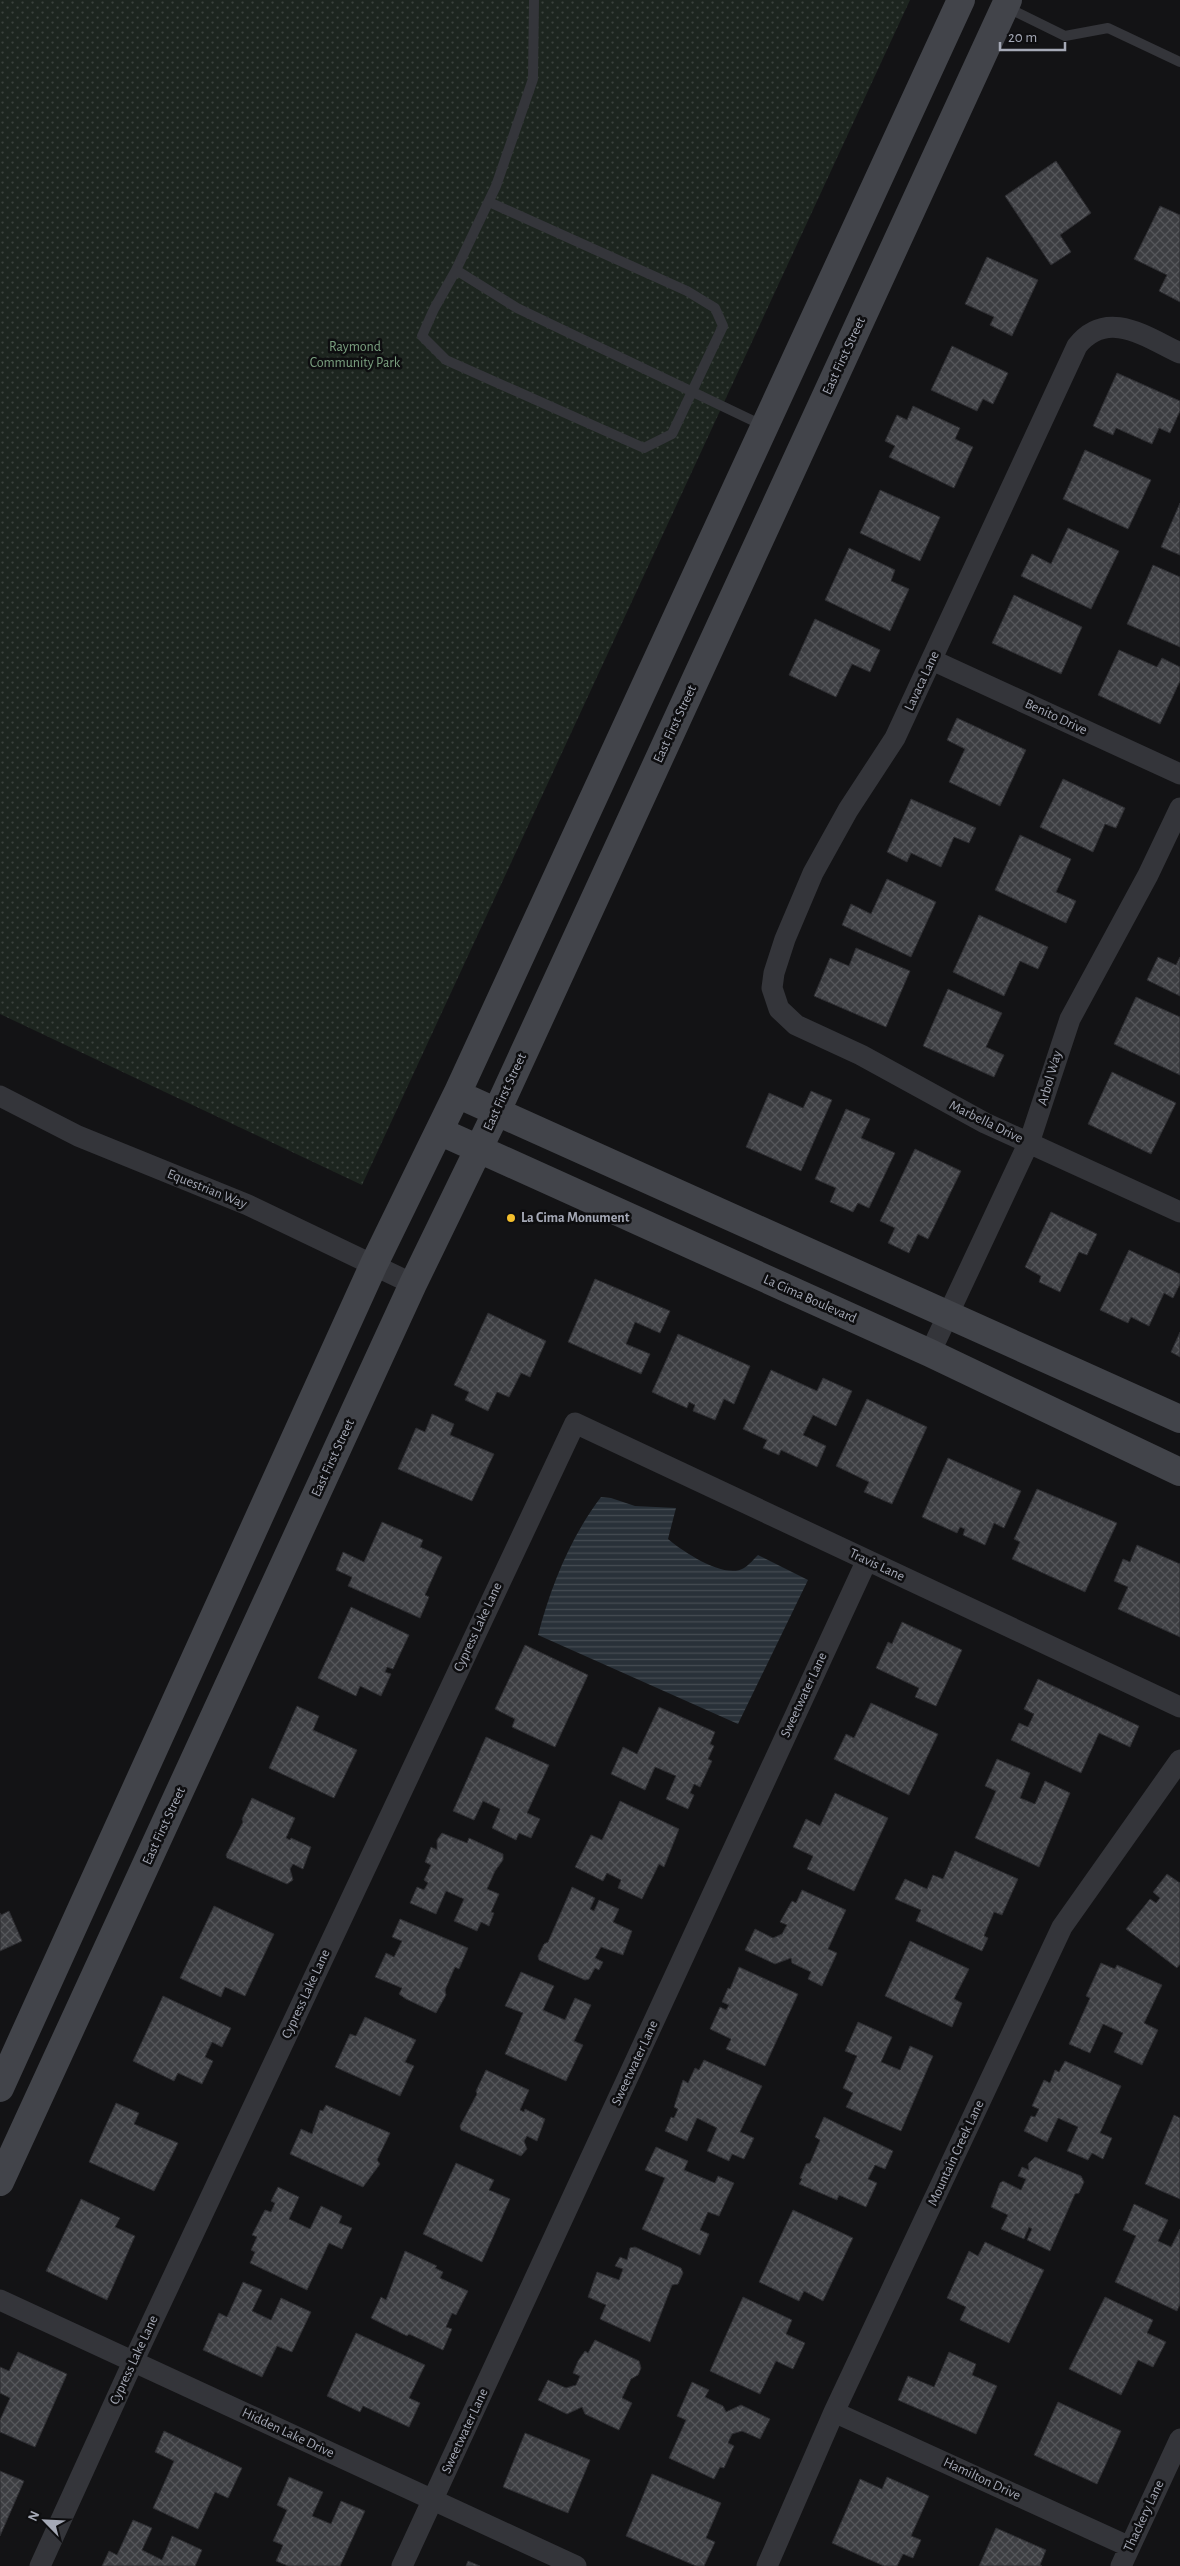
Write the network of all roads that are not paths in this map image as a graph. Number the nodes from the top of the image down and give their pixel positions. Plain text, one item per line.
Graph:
1 (534, 0) edge
2 (961, 0) edge
3 (1002, 2) edge
4 (1180, 62) edge
5 (488, 202) junction
6 (456, 270) junction
7 (1180, 353) edge
8 (691, 392) junction
9 (764, 427) junction
10 (932, 660) junction
11 (1180, 774) edge
12 (1180, 808) edge
13 (796, 1025) joint
14 (457, 1094) junction
15 (0, 1096) edge
16 (497, 1111) junction
17 (439, 1131) junction
18 (1029, 1143) junction
19 (478, 1150) junction
20 (1180, 1212) edge
21 (374, 1264) junction
22 (413, 1284) junction
23 (947, 1316) junction
24 (930, 1353) junction
25 (1180, 1419) edge
26 (574, 1423) joint
27 (1180, 1472) edge
28 (867, 1560) junction
29 (1180, 1707) edge
30 (1180, 1760) edge
31 (0, 2088) edge
32 (0, 2182) edge
33 (0, 2300) edge
34 (133, 2362) junction
35 (834, 2412) junction
36 (1180, 2439) edge
37 (433, 2500) junction
38 (1130, 2547) junction
39 (40, 2566) edge
40 (402, 2566) edge
41 (576, 2566) edge
42 (767, 2566) edge
43 (1121, 2566) edge

1 - 5 lane
2 - 9 main road
3 - 4 lane
3 - 16 main road, East First Street
5 - 6 lane
5 - 8 lane
6 - 8 lane
6 - 8 lane
7 - 10 street, Lavaca Lane
8 - 9 lane
9 - 14 main road
10 - 11 street, Benito Drive
10 - 13 street, Lavaca Lane
12 - 18 street, Arbol Way
13 - 18 street, Marbella Drive
14 - 16 main road
14 - 17 main road
15 - 21 street, Equestrian Way
16 - 19 main road, East First Street
16 - 23 main road
17 - 19 main road, La Cima Boulevard
17 - 21 main road
18 - 20 street, Marbella Drive
18 - 23 street, Arbol Way
19 - 22 main road, East First Street
19 - 24 main road, La Cima Boulevard
21 - 22 street, Equestrian Way
21 - 31 main road
22 - 32 main road, East First Street
23 - 24 street, Arbol Way
23 - 25 main road
24 - 27 main road, La Cima Boulevard
26 - 28 street, Travis Lane
26 - 34 street, Cypress Lake Lane
28 - 29 street, Travis Lane
28 - 37 street, Sweetwater Lane
30 - 35 street, Mountain Creek Lane
33 - 34 street, Hidden Lake Drive
34 - 37 street, Hidden Lake Drive
34 - 39 street, Cypress Lake Lane
35 - 38 street, Hamilton Drive
35 - 42 street, Mountain Creek Lane
36 - 38 street, Thackery Lane
37 - 40 street, Sweetwater Lane
37 - 41 street, Hidden Lake Drive
38 - 43 street, Thackery Lane

